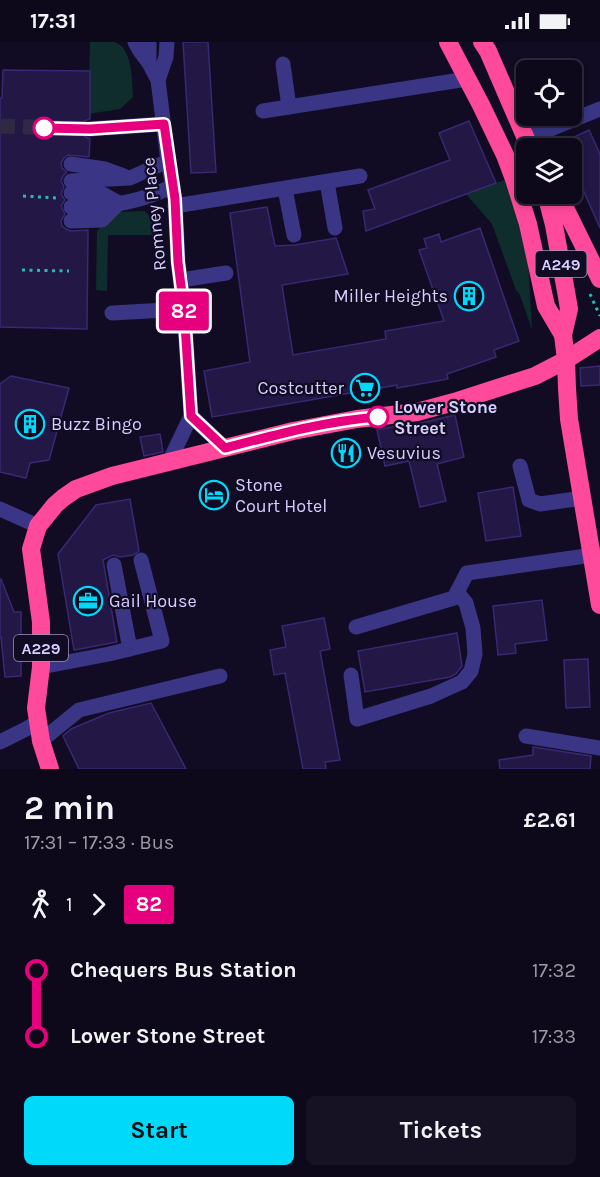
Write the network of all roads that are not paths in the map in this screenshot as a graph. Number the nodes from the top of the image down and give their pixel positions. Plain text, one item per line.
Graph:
1 (135, 42) edge
2 (149, 42) edge
3 (167, 42) edge
4 (448, 42) edge
5 (486, 45) edge
6 (149, 63) junction
7 (283, 64) dead end
8 (467, 79) junction
9 (158, 80) junction
10 (289, 107) junction
11 (600, 109) edge
12 (263, 111) dead end
13 (164, 124) junction
14 (90, 129) tunnel mouth
15 (525, 138) edge
16 (540, 138) edge
17 (168, 161) junction
18 (71, 164) dead end
19 (360, 176) dead end
20 (130, 178) junction
21 (327, 182) junction
22 (173, 186) junction
23 (285, 189) junction
24 (68, 200) junction
25 (119, 203) junction
26 (549, 204) edge
27 (562, 204) edge
28 (175, 206) junction
29 (335, 228) dead end
30 (294, 235) dead end
31 (226, 273) dead end
32 (181, 280) junction
33 (594, 286) edge
34 (184, 309) junction
35 (112, 314) dead end
36 (563, 335) junction
37 (600, 338) edge
38 (566, 360) junction
39 (191, 416) junction
40 (225, 448) junction
41 (169, 462) junction
42 (520, 466) dead end
43 (583, 498) junction
44 (0, 509) edge
45 (38, 526) junction
46 (596, 555) edge
47 (141, 560) dead end
48 (114, 565) dead end
49 (457, 592) junction
50 (600, 605) edge
51 (356, 627) dead end
52 (130, 649) junction
53 (41, 668) junction
54 (351, 675) dead end
55 (220, 676) dead end
56 (37, 722) junction
57 (526, 736) dead end
58 (41, 741) junction
59 (0, 742) edge
60 (600, 748) edge
61 (50, 769) edge

1 - 6 street
2 - 6 street, Romney Place
3 - 9 street, Romney Place
4 - 8 highway, A249
5 - 15 highway
6 - 9 street, Romney Place
7 - 10 street
8 - 10 street
8 - 36 highway, A249
9 - 13 street, Romney Place
10 - 12 street
11 - 16 street
13 - 14 street
13 - 17 street, Romney Place
17 - 20 street
17 - 22 street, Romney Place
18 - 20 street
19 - 21 street
20 - 24 street
21 - 23 street
21 - 29 street
22 - 25 street
22 - 28 street, Romney Place
23 - 28 street
23 - 30 street
24 - 25 street
24 - 25 street
26 - 36 highway, A249
27 - 33 highway, A249
28 - 32 street, Romney Place
31 - 32 street
32 - 34 street, Romney Place
34 - 35 street
34 - 39 street, Romney Place
36 - 38 highway, A249
37 - 38 highway, A229
38 - 40 highway, A229
38 - 43 highway, A249
39 - 40 street
39 - 41 street, Romney Place
40 - 41 highway, A229
41 - 45 highway, A229
42 - 43 street
43 - 46 highway, A249
44 - 45 street
45 - 53 highway, A229
46 - 49 street
46 - 50 highway, A249
47 - 52 street
48 - 52 street
49 - 51 street
49 - 54 street
52 - 53 street
53 - 56 highway, A229
55 - 58 street
56 - 58 highway, A229
56 - 59 street
57 - 60 street
58 - 61 highway, A229

